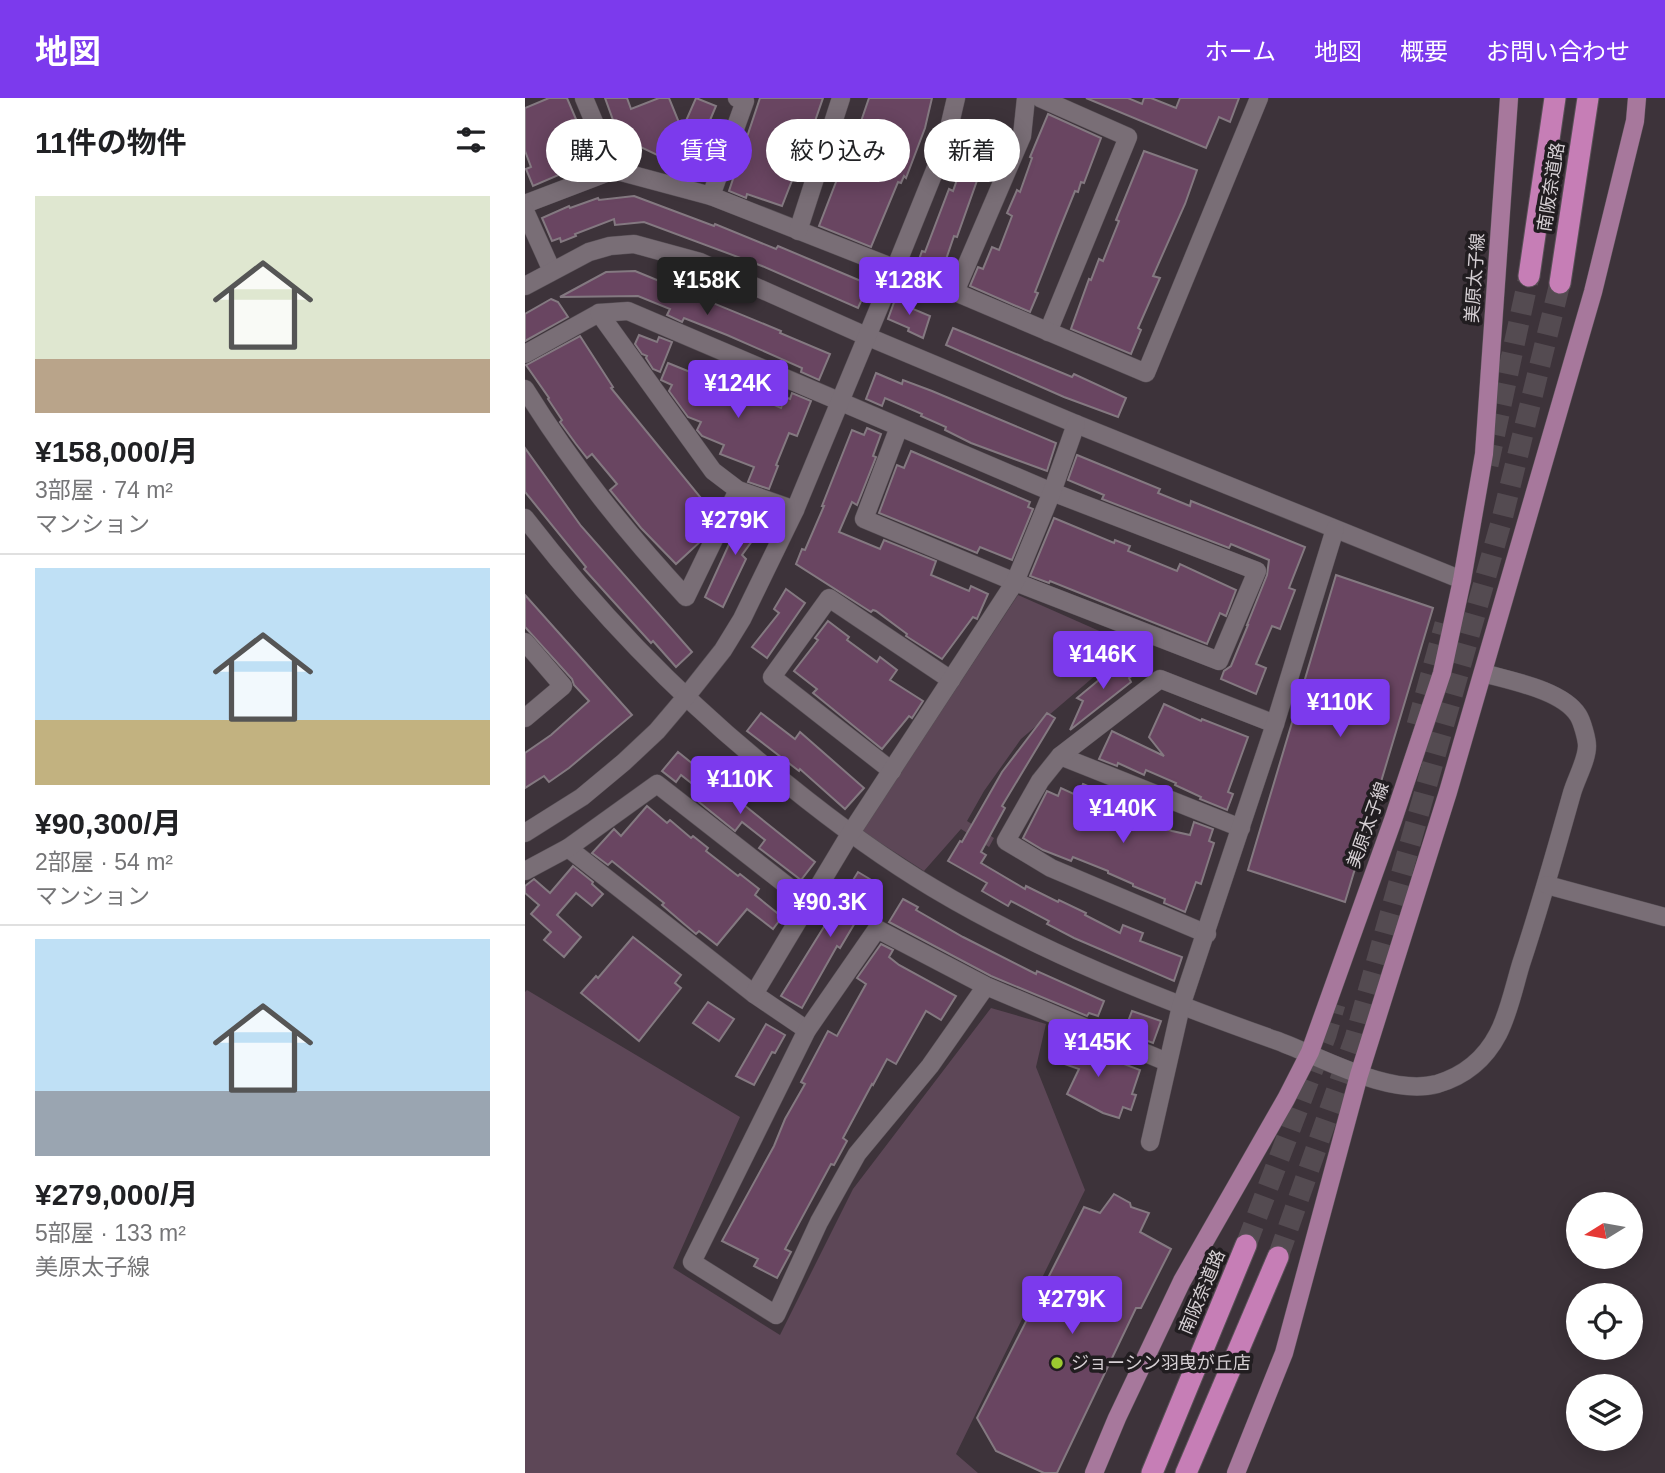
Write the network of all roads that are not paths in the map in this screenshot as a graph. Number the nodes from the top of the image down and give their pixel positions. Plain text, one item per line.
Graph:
1 (584, 98) edge
2 (841, 98) edge
3 (956, 98) edge
4 (1026, 98) edge
5 (1040, 98) edge
6 (1259, 98) edge
7 (1509, 98) edge
8 (1555, 98) edge
9 (1588, 98) edge
10 (1637, 98) edge
11 (742, 99) edge
12 (593, 119) edge
13 (642, 178) edge
14 (583, 182) edge
15 (711, 197) junction
16 (525, 204) edge
17 (525, 211) edge
18 (798, 231) junction
19 (895, 269) junction
20 (552, 271) junction
21 (1529, 276) tunnel mouth
22 (1560, 283) tunnel mouth
23 (525, 286) edge
24 (955, 292) junction
25 (600, 313) junction
26 (1048, 332) junction
27 (866, 336) junction
28 (525, 354) edge
29 (525, 388) edge
30 (839, 401) junction
31 (1076, 424) junction
32 (899, 427) junction
33 (738, 490) junction
34 (1052, 492) junction
35 (795, 510) junction
36 (525, 518) edge
37 (1335, 529) junction
38 (1462, 580) junction
39 (1015, 582) junction
40 (525, 642) edge
41 (1483, 673) junction
42 (951, 680) junction
43 (685, 698) junction
44 (525, 718) edge
45 (1275, 724) junction
46 (1060, 756) junction
47 (892, 772) junction
48 (1241, 828) junction
49 (525, 833) edge
50 (850, 835) junction
51 (568, 848) junction
52 (525, 871) edge
53 (1547, 885) junction
54 (808, 902) junction
55 (1665, 917) edge
56 (1207, 934) junction
57 (986, 986) junction
58 (754, 995) junction
59 (1181, 1006) junction
60 (807, 1030) junction
61 (1310, 1052) junction
62 (1167, 1062) junction
63 (1359, 1075) junction
64 (1150, 1142) dead end
65 (1247, 1245) tunnel mouth
66 (1278, 1257) tunnel mouth
67 (1094, 1473) edge
68 (1152, 1473) edge
69 (1187, 1473) edge
70 (1236, 1473) edge

1 - 12 street
2 - 18 street
3 - 19 street
4 - 24 street
5 - 26 street
6 - 26 street
7 - 38 main road, 美原太子線
8 - 21 highway, 南阪奈道路
9 - 22 highway, 南阪奈道路
10 - 41 main road
11 - 15 street
13 - 15 street
14 - 16 street
15 - 18 street
17 - 20 street
18 - 19 street
19 - 24 street
19 - 27 street
20 - 23 street
20 - 27 street
24 - 26 street
25 - 28 street
25 - 30 street
25 - 33 street
27 - 30 street
27 - 31 street
29 - 33 street
30 - 32 street
30 - 35 street
31 - 34 street
31 - 37 street
32 - 34 street
32 - 39 street
33 - 35 street
34 - 39 street
34 - 39 street
35 - 43 street
36 - 43 street
37 - 38 street
37 - 45 street
38 - 61 main road, 美原太子線
39 - 42 street
40 - 44 street
41 - 53 street
41 - 63 main road
42 - 47 street
42 - 47 street
43 - 49 street
43 - 50 street
45 - 46 street
45 - 48 street
46 - 48 street
46 - 56 street
47 - 50 street
48 - 56 street
50 - 54 street
50 - 59 street
51 - 52 street
51 - 54 street
51 - 58 street
53 - 55 street
53 - 63 street
54 - 58 street
56 - 59 street
57 - 60 street
57 - 60 street
57 - 62 street
58 - 60 street
59 - 61 street
59 - 62 street
61 - 63 street
61 - 67 main road, 美原太子線
62 - 64 street
63 - 70 main road
65 - 68 highway, 南阪奈道路
66 - 69 highway

